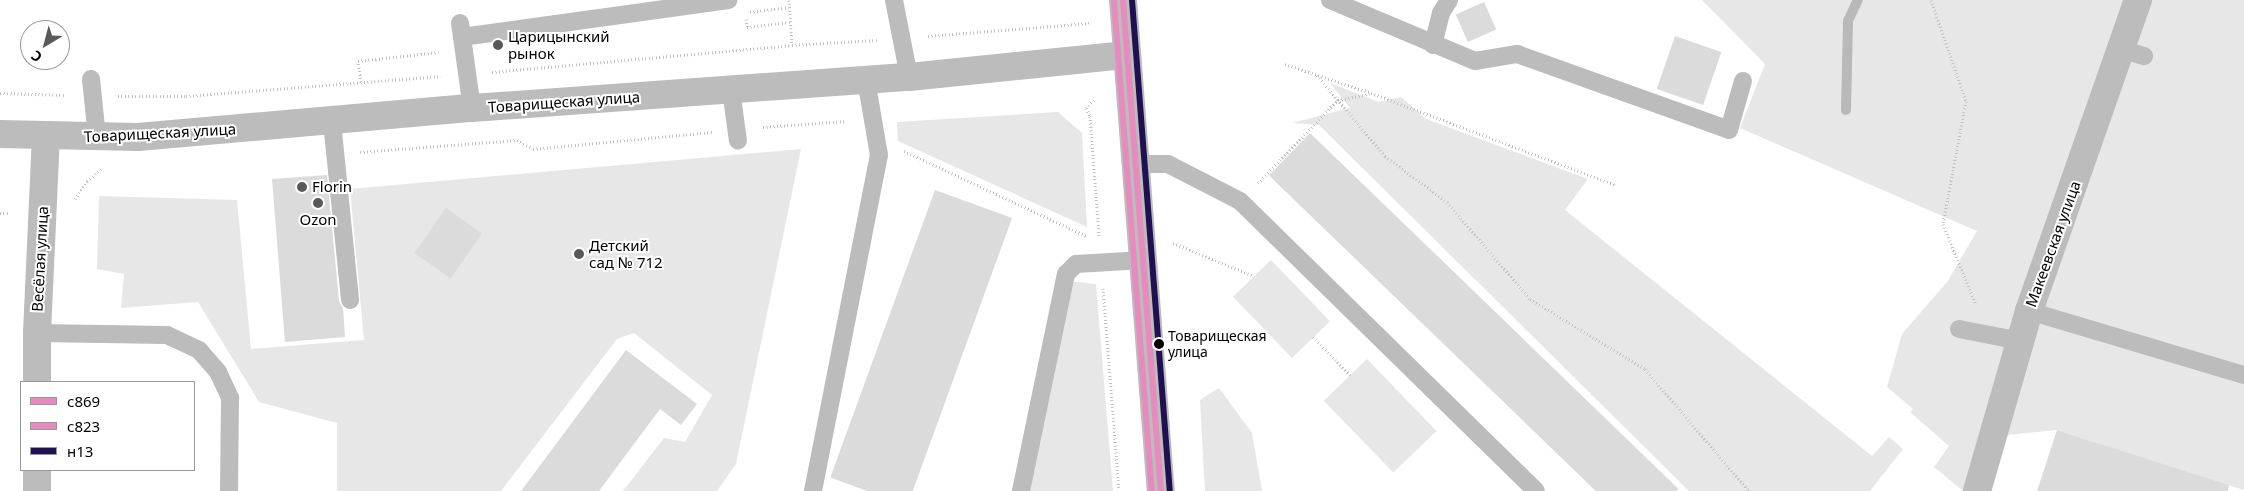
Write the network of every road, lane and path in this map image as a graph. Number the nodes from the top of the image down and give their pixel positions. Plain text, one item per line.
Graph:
1 (728, 0) edge
2 (789, 0) edge
3 (894, 0) edge
4 (1123, 0) edge
5 (1330, 0) edge
6 (1449, 0) edge
7 (1930, 0) edge
8 (2138, 0) edge
9 (789, 7) junction
10 (790, 22) junction
11 (1089, 23) dead end
12 (462, 37) junction
13 (902, 38) junction
14 (1433, 44) junction
15 (792, 45) junction
16 (1127, 55) junction
17 (1285, 64) dead end
18 (467, 74) junction
19 (1317, 75) junction
20 (909, 77) junction
21 (91, 79) dead end
22 (866, 80) junction
23 (361, 82) junction
24 (1743, 82) dead end
25 (732, 90) junction
26 (1371, 93) junction
27 (138, 96) dead end
28 (1094, 100) dead end
29 (1338, 100) junction
30 (472, 108) junction
31 (872, 119) junction
32 (332, 122) junction
33 (1, 134) edge
34 (737, 135) junction
35 (46, 136) junction
36 (97, 137) junction
37 (898, 148) dead end
38 (335, 153) junction
39 (1136, 164) junction
40 (111, 167) dead end
41 (87, 181) dead end
42 (1616, 185) dead end
43 (1240, 201) junction
44 (6, 213) dead end
45 (0, 214) edge
46 (1171, 242) dead end
47 (1100, 243) junction
48 (1144, 260) junction
49 (1101, 263) junction
50 (1254, 276) dead end
51 (1966, 281) dead end
52 (350, 300) dead end
53 (2029, 311) junction
54 (1960, 329) dead end
55 (37, 333) junction
56 (1313, 337) dead end
57 (2020, 341) junction
58 (1350, 375) dead end
59 (2244, 375) edge
60 (37, 381) edge
61 (37, 471) edge
62 (37, 491) edge
63 (229, 491) edge
64 (813, 491) edge
65 (1021, 491) edge
66 (1119, 491) edge
67 (1161, 491) edge
68 (1536, 491) edge
69 (1749, 491) edge
70 (1977, 491) edge

1 - 12 lane
2 - 9 path
3 - 13 lane
4 - 16 street
5 - 14 lane
6 - 14 lane
7 - 51 path
8 - 53 street, Макеевская улица
9 - 10 path
9 - 10 path
10 - 15 path
11 - 13 path
12 - 18 lane
12 - 23 path
13 - 15 path
13 - 20 lane
14 - 24 lane
15 - 18 path
16 - 20 street, Товарищеская улица
16 - 39 street
17 - 19 path
18 - 23 path
18 - 30 lane
19 - 26 path
19 - 29 path
20 - 22 street, Товарищеская улица
21 - 36 lane
22 - 25 street, Товарищеская улица
22 - 31 lane
23 - 27 path
25 - 30 street, Товарищеская улица
25 - 34 lane
26 - 29 path
26 - 42 path
28 - 47 path
29 - 43 path
29 - 69 path
30 - 32 street, Товарищеская улица
31 - 34 path
31 - 64 lane
32 - 36 street, Товарищеская улица
32 - 38 lane
33 - 35 street, Товарищеская улица
34 - 38 path
35 - 36 street, Товарищеская улица
35 - 55 street, Весёлая улица
37 - 47 path
38 - 52 lane
39 - 43 lane
39 - 48 street
40 - 41 path
43 - 68 lane
44 - 45 path
46 - 50 path
47 - 49 path
48 - 49 lane
48 - 67 street
49 - 65 lane
49 - 66 path
53 - 57 street, Макеевская улица
53 - 59 lane
54 - 57 lane
55 - 60 street, Весёлая улица
55 - 63 lane
56 - 58 path
57 - 70 street, Макеевская улица
61 - 62 street

